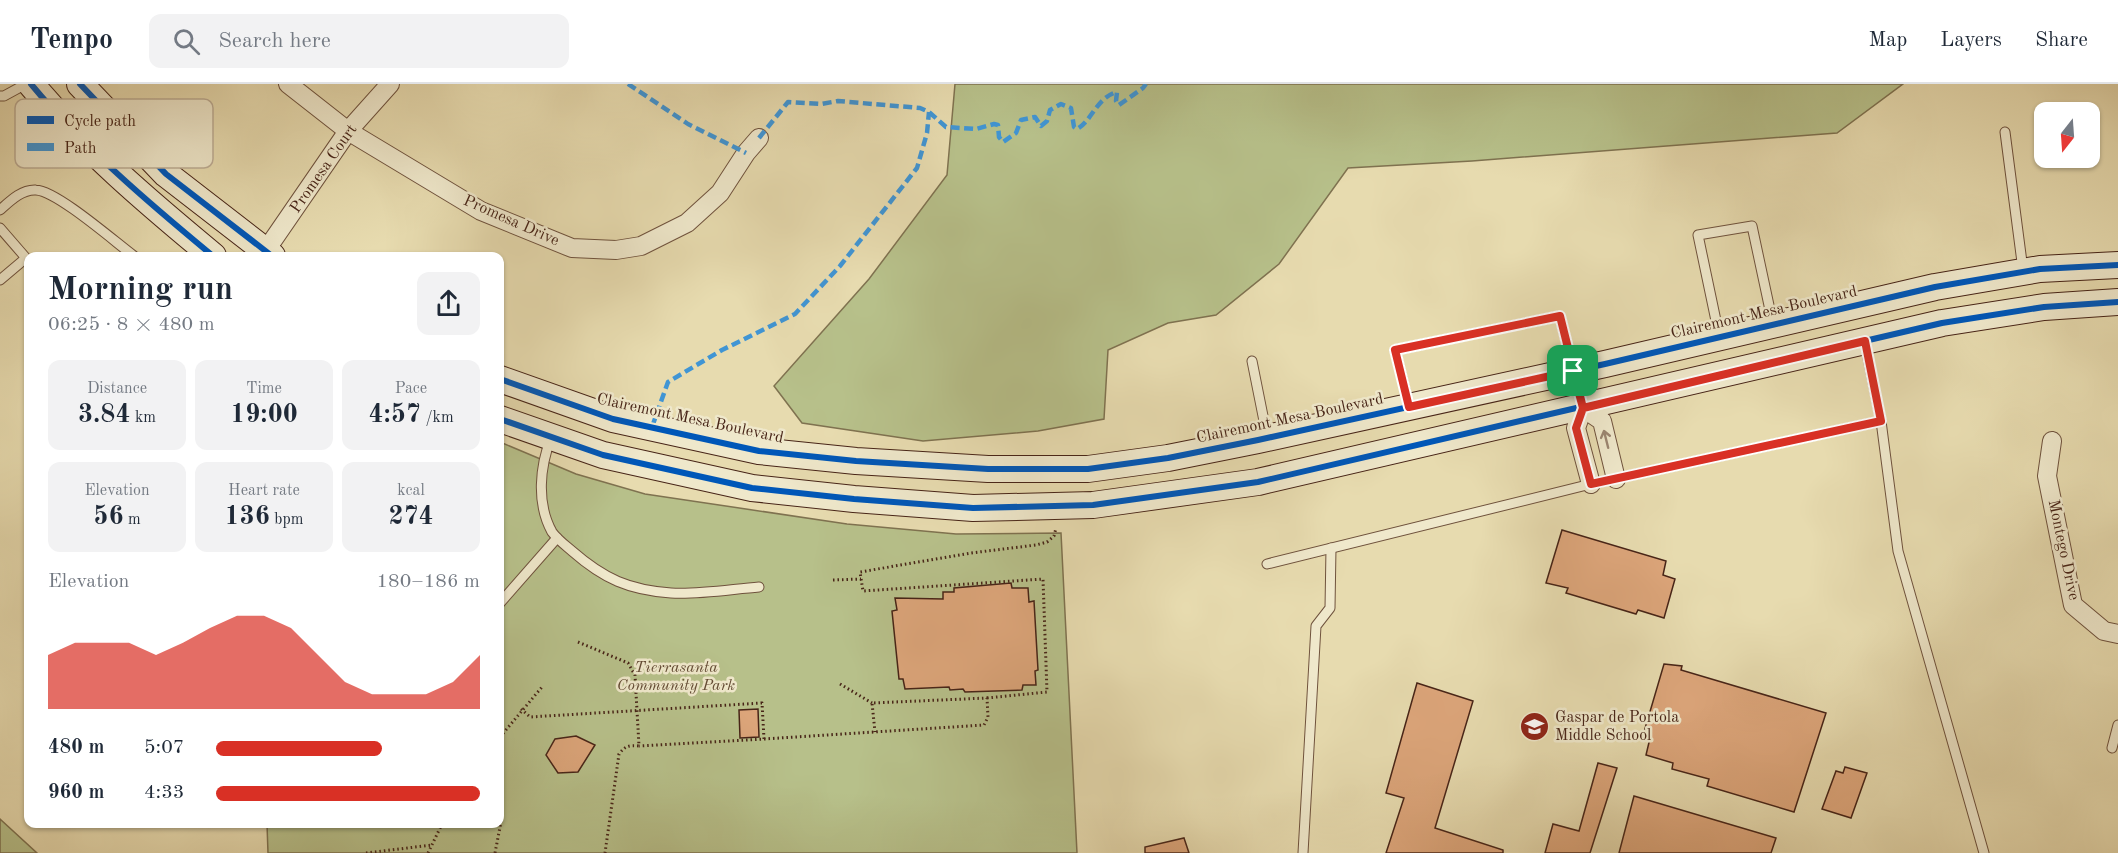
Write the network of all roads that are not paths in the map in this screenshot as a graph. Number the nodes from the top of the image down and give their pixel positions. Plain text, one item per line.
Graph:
1 (26, 84) edge
2 (31, 84) edge
3 (80, 84) edge
4 (288, 84) edge
5 (390, 84) edge
6 (0, 96) edge
7 (43, 99) edge
8 (94, 99) edge
9 (348, 131) junction
10 (2005, 132) dead end
11 (759, 138) dead end
12 (113, 168) edge
13 (160, 168) edge
14 (0, 210) edge
15 (0, 228) edge
16 (129, 252) edge
17 (208, 252) edge
18 (262, 252) edge
19 (268, 252) edge
20 (24, 256) edge
21 (24, 260) edge
22 (2118, 265) edge
23 (2023, 272) junction
24 (0, 280) edge
25 (2118, 302) edge
26 (1773, 324) junction
27 (1720, 337) junction
28 (1865, 341) junction
29 (1252, 361) dead end
30 (1573, 371) junction
31 (504, 380) edge
32 (1409, 407) junction
33 (1583, 408) junction
34 (614, 419) junction
35 (504, 420) edge
36 (1881, 421) junction
37 (551, 438) junction
38 (1267, 438) junction
39 (2052, 441) dead end
40 (1616, 479) junction
41 (1591, 484) junction
42 (557, 538) junction
43 (1331, 548) junction
44 (1267, 564) dead end
45 (759, 587) dead end
46 (504, 598) edge
47 (2118, 634) edge
48 (2118, 725) edge
49 (2112, 748) dead end
50 (1303, 853) edge
51 (1984, 853) edge

1 - 6 lane
2 - 7 main road
3 - 8 main road
4 - 9 street, Promesa Drive
5 - 9 street, Promesa Court
9 - 11 street, Promesa Drive
9 - 19 street, Promesa Court
10 - 23 lane
12 - 17 main road
13 - 18 main road
14 - 16 lane
15 - 20 lane
21 - 24 lane
22 - 23 main road, Clairemont Mesa Boulevard
23 - 26 main road, Clairemont Mesa Boulevard
25 - 28 main road
26 - 27 main road, Clairemont Mesa Boulevard
26 - 27 lane
27 - 30 main road, Clairemont Mesa Boulevard
28 - 33 main road
28 - 36 lane
29 - 38 lane
30 - 32 main road, Clairemont Mesa Boulevard
30 - 32 lane
30 - 33 street
31 - 34 main road, Clairemont Mesa Boulevard
32 - 38 main road, Clairemont Mesa Boulevard
33 - 37 main road
40 -> 33 street
33 - 41 street
34 - 37 main road
34 - 38 main road, Clairemont Mesa Boulevard
35 - 37 main road
36 - 40 lane
36 - 51 lane
37 - 42 lane
39 - 47 street, Montego Drive
40 - 41 lane
41 - 43 lane
42 - 45 lane
42 - 46 lane
43 - 44 lane
43 - 50 lane
48 - 49 lane

